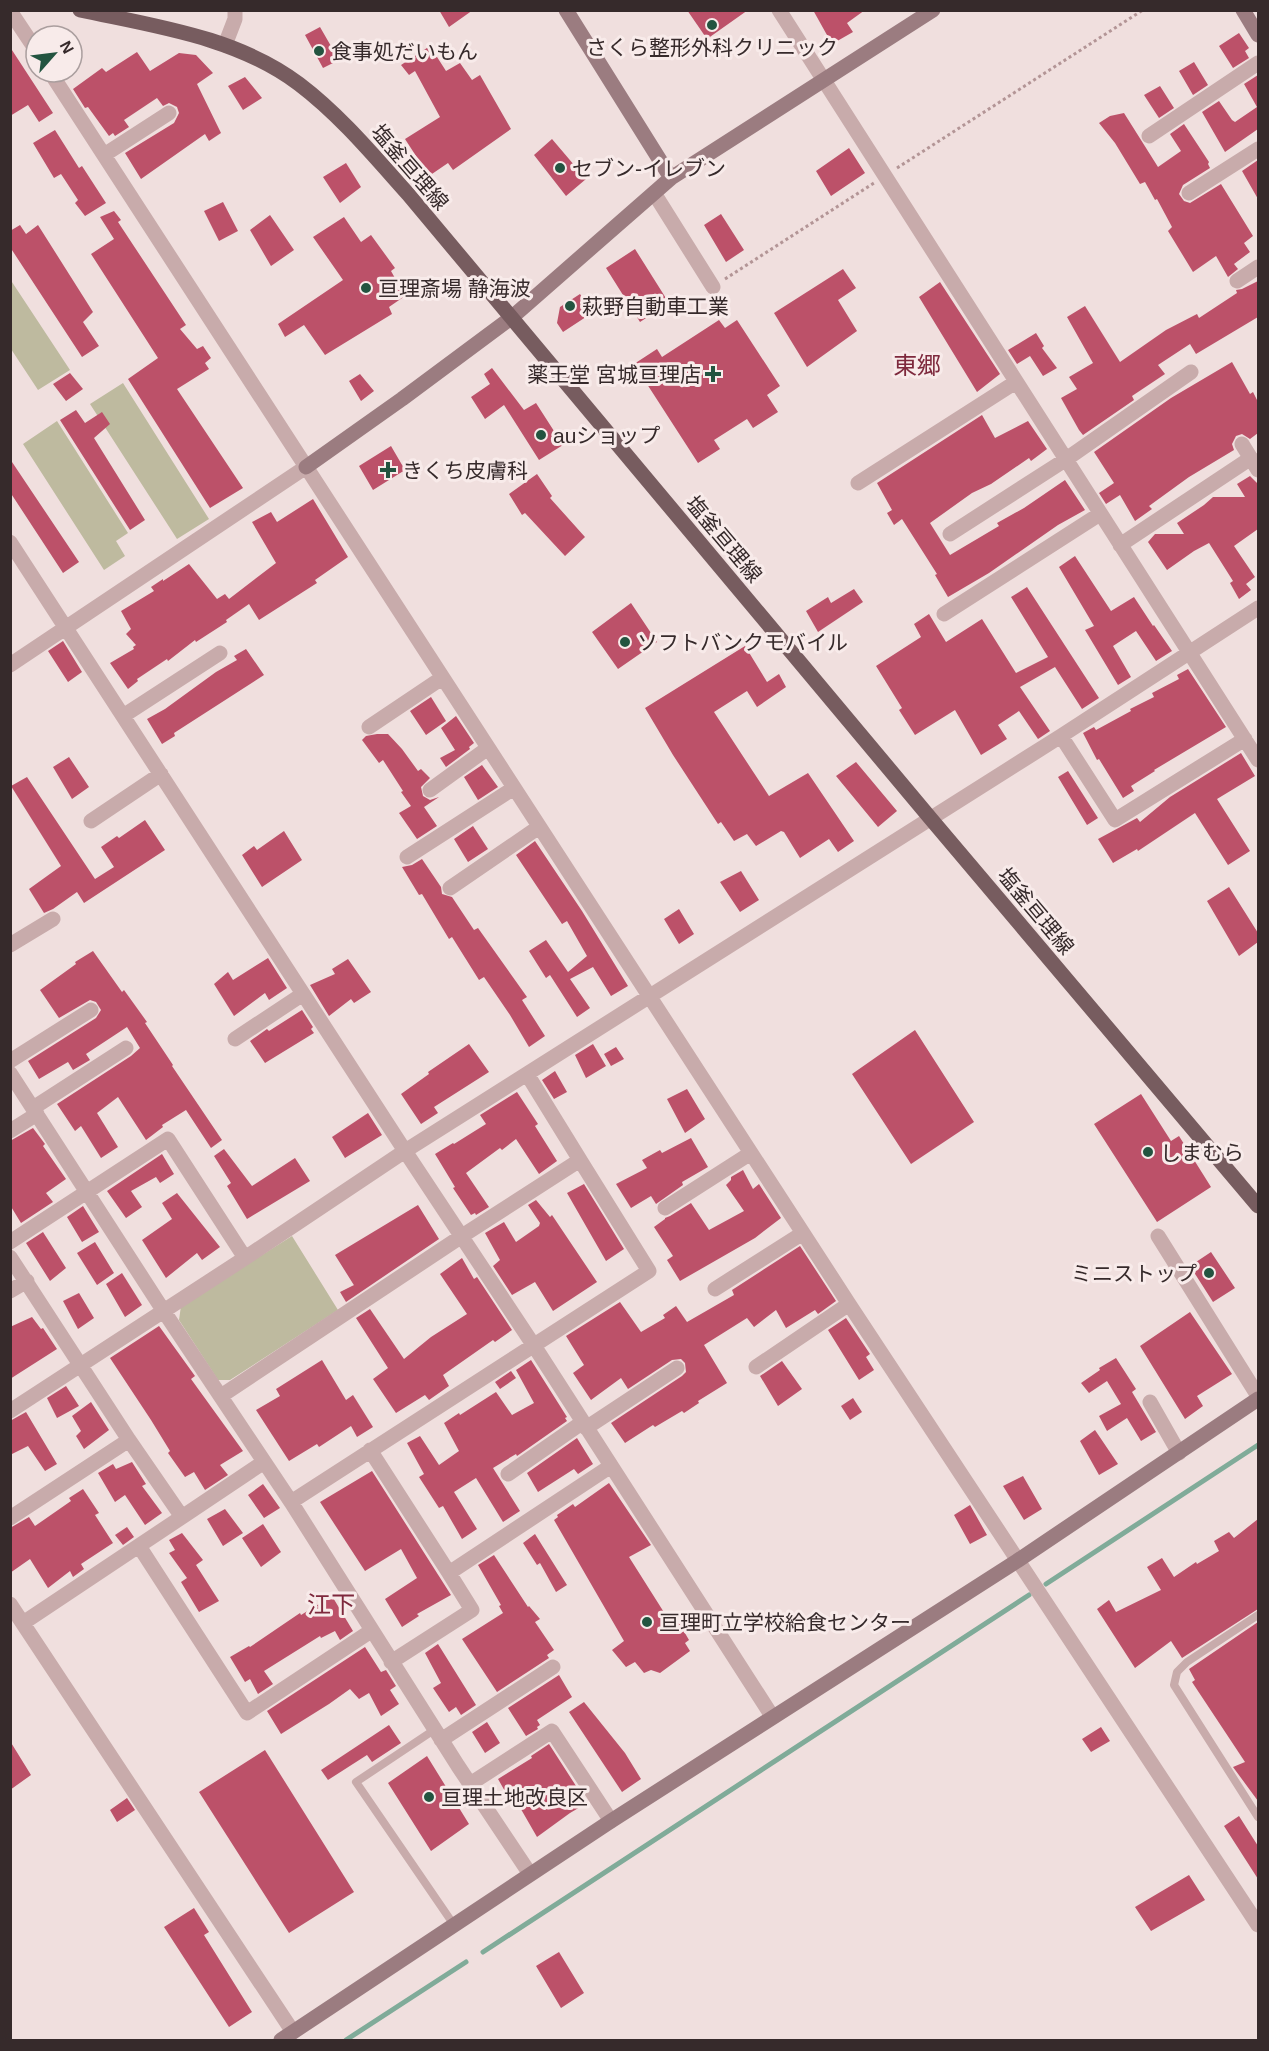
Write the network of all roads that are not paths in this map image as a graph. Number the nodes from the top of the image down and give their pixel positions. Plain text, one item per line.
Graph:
1 (10, 10) edge
2 (80, 10) edge
3 (235, 10) edge
4 (566, 10) edge
5 (933, 10) edge
6 (1243, 10) edge
7 (786, 13) edge
8 (24, 32) edge
9 (1258, 35) edge
10 (225, 45) junction
11 (1258, 63) edge
12 (823, 80) junction
13 (58, 84) edge
14 (169, 112) dead end
15 (1149, 136) dead end
16 (1258, 149) edge
17 (104, 155) junction
18 (671, 178) junction
19 (654, 193) junction
20 (1190, 193) dead end
21 (1258, 267) edge
22 (1237, 281) dead end
23 (713, 287) road end
24 (511, 318) junction
25 (1191, 372) dead end
26 (1016, 382) junction
27 (1251, 457) edge
28 (1065, 460) junction
29 (306, 467) junction
30 (858, 483) dead end
31 (1100, 514) junction
32 (950, 534) dead end
33 (10, 542) edge
34 (1120, 545) junction
35 (1258, 608) edge
36 (944, 614) dead end
37 (67, 628) junction
38 (220, 653) dead end
39 (1189, 653) junction
40 (10, 665) edge
41 (442, 678) junction
42 (123, 716) junction
43 (369, 727) dead end
44 (1061, 736) junction
45 (1245, 738) junction
46 (488, 748) junction
47 (1258, 760) edge
48 (161, 774) junction
49 (514, 788) junction
50 (430, 790) dead end
51 (931, 819) junction
52 (91, 821) dead end
53 (539, 827) junction
54 (407, 857) dead end
55 (450, 888) dead end
56 (53, 919) dead end
57 (10, 945) edge
58 (303, 994) junction
59 (649, 997) junction
60 (91, 1010) dead end
61 (235, 1039) dead end
62 (126, 1048) dead end
63 (10, 1061) edge
64 (10, 1073) edge
65 (527, 1074) junction
66 (35, 1111) junction
67 (10, 1131) edge
68 (405, 1151) junction
69 (751, 1152) junction
70 (580, 1160) junction
71 (88, 1192) junction
72 (1258, 1206) edge
73 (664, 1208) dead end
74 (803, 1233) junction
75 (462, 1236) junction
76 (1158, 1236) dead end
77 (10, 1242) edge
78 (10, 1257) edge
79 (246, 1258) junction
80 (27, 1281) junction
81 (715, 1289) dead end
82 (10, 1291) edge
83 (849, 1304) junction
84 (163, 1310) junction
85 (533, 1345) junction
86 (80, 1365) junction
87 (756, 1367) dead end
88 (677, 1368) dead end
89 (221, 1396) junction
90 (1258, 1398) edge
91 (1150, 1402) dead end
92 (10, 1411) edge
93 (584, 1425) junction
94 (129, 1440) junction
95 (370, 1450) junction
96 (1179, 1453) junction
97 (264, 1462) junction
98 (611, 1466) junction
99 (508, 1474) dead end
100 (291, 1502) junction
101 (182, 1517) junction
102 (10, 1518) edge
103 (139, 1546) junction
104 (1017, 1561) junction
105 (449, 1573) junction
106 (10, 1605) edge
107 (1258, 1615) edge
108 (23, 1623) junction
109 (371, 1631) junction
110 (391, 1662) junction
111 (553, 1667) dead end
112 (772, 1716) junction
113 (438, 1735) junction
114 (470, 1785) junction
115 (1258, 1817) edge
116 (611, 1821) junction
117 (530, 1874) junction
118 (454, 1925) junction
119 (1258, 1925) edge
120 (291, 2038) edge

1 - 8 street
2 - 10 main road, 塩釜亘理線
3 - 10 street
4 - 18 street
5 - 12 street
6 - 9 street
7 - 12 street
10 - 24 main road, 塩釜亘理線
11 - 15 street
12 - 18 street
12 - 26 street
13 - 17 street
14 - 17 street
16 - 20 street
17 - 29 street
18 - 19 street
19 - 23 street
19 - 24 street
21 - 22 street
24 - 29 street
24 - 51 main road, 塩釜亘理線
25 - 28 street
26 - 28 street
26 - 30 street
27 - 34 street
28 - 31 street
28 - 32 street
29 - 37 street
29 - 41 street
31 - 34 street
31 - 36 street
33 - 37 street
34 - 39 street
35 - 39 street
37 - 40 street
37 - 42 street
38 - 42 street
39 - 44 street
39 - 45 street
41 - 43 street
41 - 46 street
42 - 48 street
44 - 45 street
44 - 51 street
45 - 47 street
46 - 49 street
46 - 50 street
48 - 52 street
48 - 58 street
49 - 53 street
49 - 54 street
51 - 59 street
51 - 72 main road, 塩釜亘理線
53 - 55 street
53 - 59 street
56 - 57 street
58 - 61 street
58 - 68 street
59 - 65 street
59 - 69 street
60 - 63 street
62 - 66 street
64 - 66 street
65 - 68 street
65 - 70 street
66 - 67 street
66 - 71 street
68 - 75 street
68 - 79 street
69 - 73 street
69 - 74 street
70 - 75 street
70 - 85 street
71 - 77 street
71 - 79 street
71 - 84 street
74 - 81 street
74 - 83 street
75 - 85 street
75 - 89 street
76 - 90 street
78 - 80 street
79 - 84 street
80 - 82 street
80 - 86 street
83 - 87 street
83 - 104 street
84 - 86 street
84 - 89 street
85 - 93 street
85 - 95 street
86 - 92 street
86 - 94 street
88 - 93 street
89 - 97 street
90 - 96 street
91 - 96 street
93 - 98 street
93 - 99 street
94 - 101 street
94 - 102 street
95 - 100 street
95 - 105 street
96 - 104 street
97 - 100 street
97 - 101 street
98 - 105 street
98 - 112 street
100 - 109 street
101 - 103 street
103 - 108 street
103 - 109 street
104 - 112 street
104 - 119 street
105 - 110 street
106 - 108 street
107 - 115 lane
108 - 120 street
109 - 110 street
110 - 113 street
111 - 113 street
112 - 116 street
113 - 114 street
113 - 118 lane
114 - 116 street
114 - 117 street
116 - 117 street
117 - 118 street
118 - 120 street

